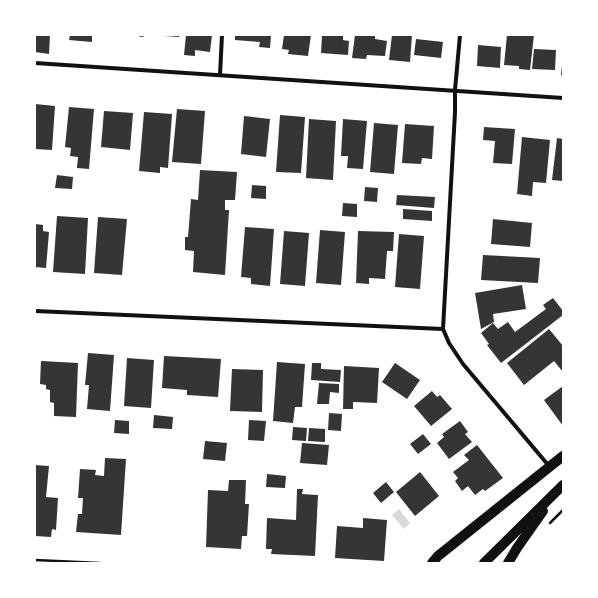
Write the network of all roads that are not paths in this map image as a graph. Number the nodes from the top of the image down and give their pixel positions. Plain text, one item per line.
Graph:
1 (222, 35) edge
2 (460, 35) edge
3 (35, 63) edge
4 (220, 75) junction
5 (455, 90) junction
6 (563, 98) edge
7 (35, 311) edge
8 (443, 329) junction
9 (563, 456) edge
10 (549, 466) junction
11 (560, 488) edge
12 (435, 560) edge
13 (428, 563) edge
14 (484, 563) edge
15 (508, 563) edge

1 - 4 street
2 - 5 street
3 - 4 street
4 - 5 street
5 - 6 street
5 - 8 street
7 - 8 street
8 - 10 street
9 - 10 highway
10 - 12 highway
11 - 14 highway
11 - 15 highway
12 - 13 highway

